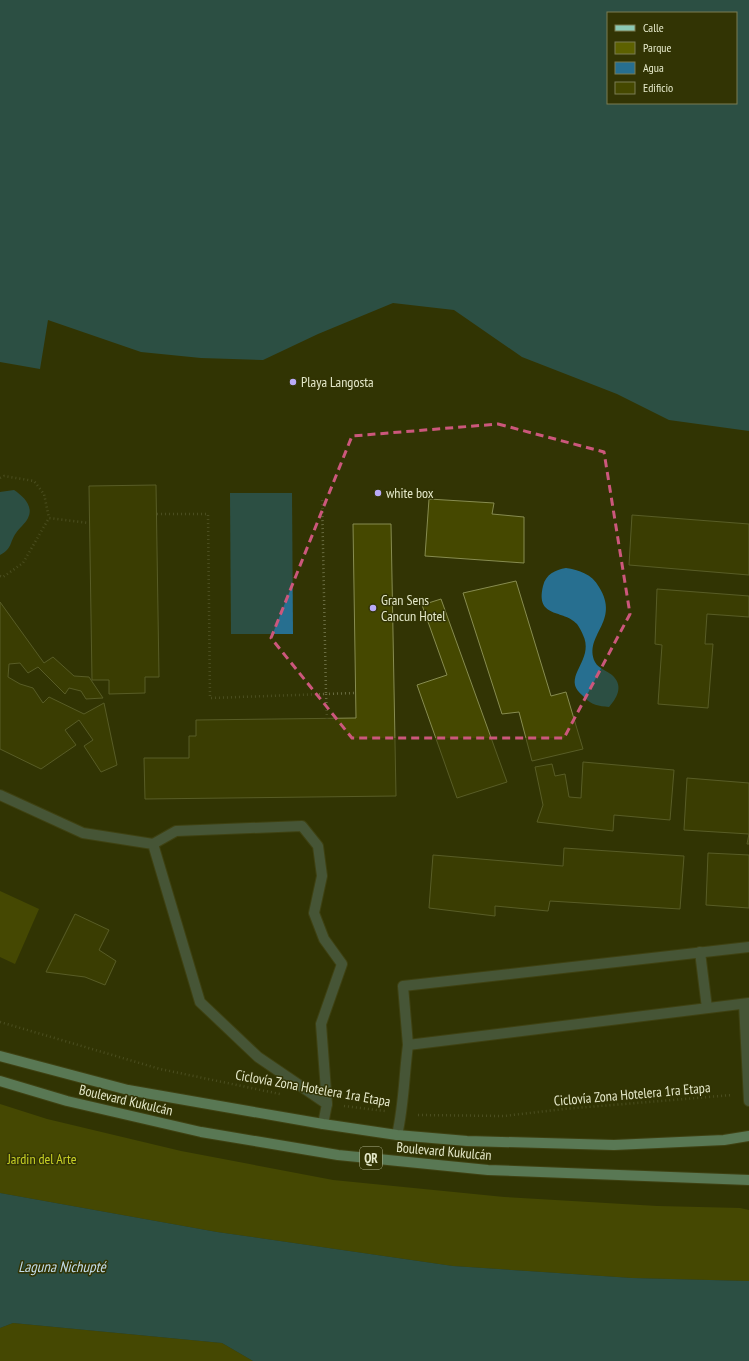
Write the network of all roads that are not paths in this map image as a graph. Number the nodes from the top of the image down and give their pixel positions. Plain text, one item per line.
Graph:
1 (0, 794) edge
2 (153, 844) junction
3 (749, 948) edge
4 (700, 952) junction
5 (747, 1004) edge
6 (707, 1008) junction
7 (408, 1045) junction
8 (0, 1056) edge
9 (0, 1081) edge
10 (749, 1097) edge
11 (327, 1104) junction
12 (324, 1124) junction
13 (397, 1135) junction
14 (749, 1136) edge
15 (749, 1180) edge

1 - 2 lane
2 - 11 lane
2 - 11 lane
3 - 4 lane
4 - 6 lane
4 - 7 lane
5 - 6 lane
5 - 10 lane
6 - 7 lane
7 - 13 lane
8 - 12 main road, Boulevard Kukulcán / QR
9 - 15 main road, Boulevard Kukulcán / QR
11 - 12 lane
12 - 13 main road, Boulevard Kukulcán / QR
13 - 14 main road, Boulevard Kukulcán / QR

